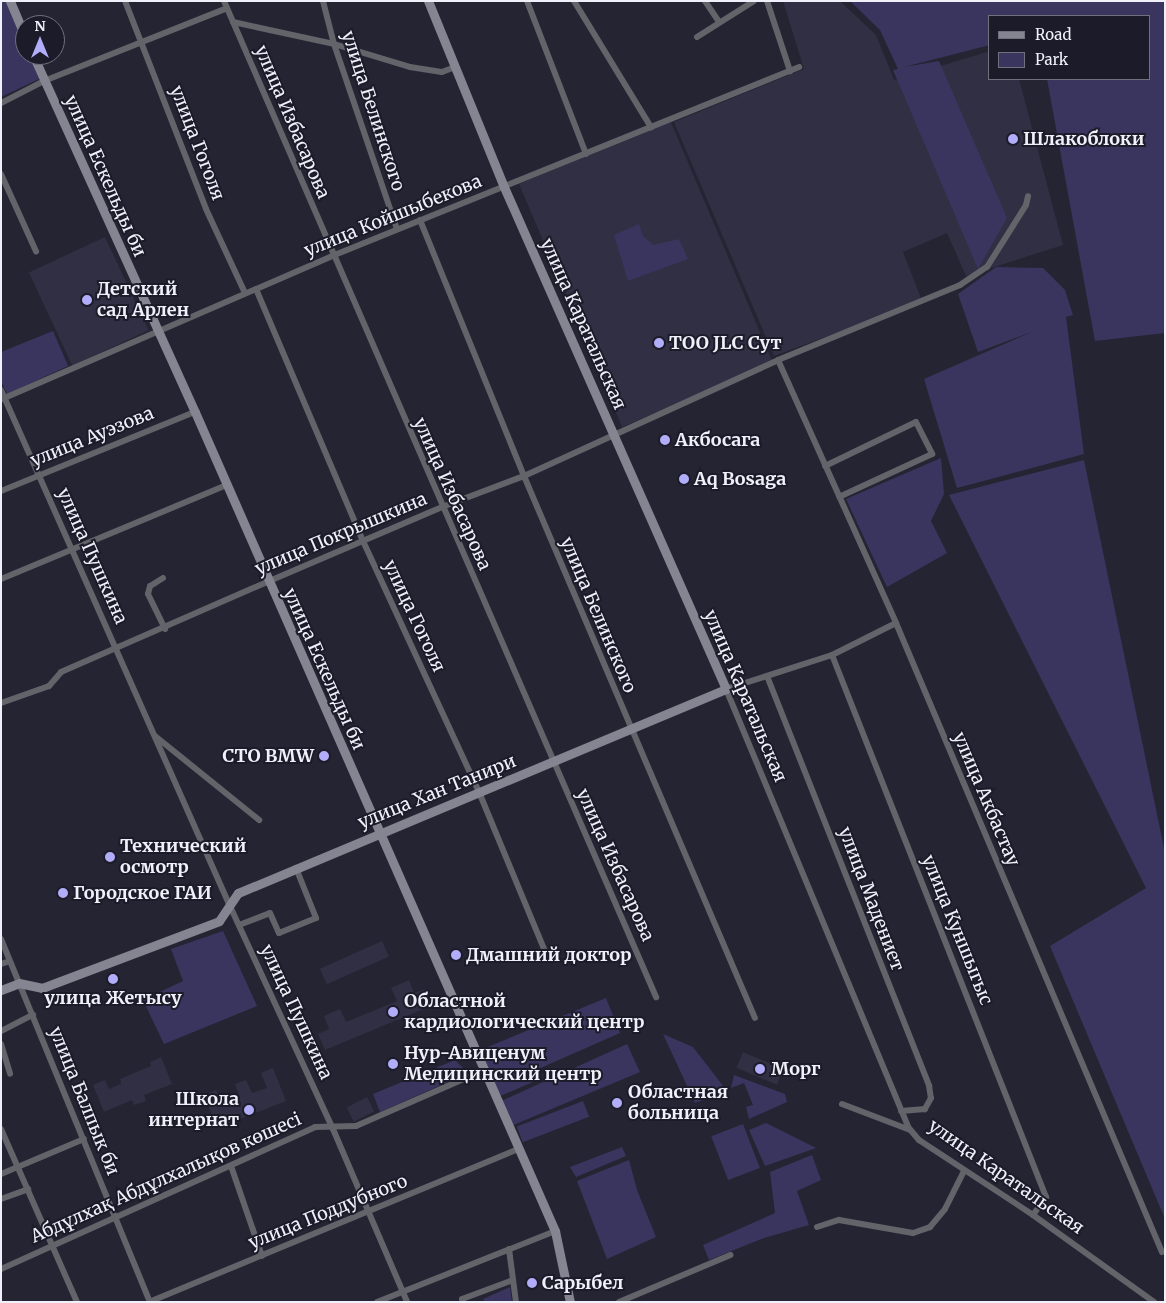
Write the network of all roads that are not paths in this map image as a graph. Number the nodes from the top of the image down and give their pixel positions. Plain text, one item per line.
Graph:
1 (10, 1) edge
2 (125, 1) edge
3 (323, 1) edge
4 (428, 1) edge
5 (527, 1) edge
6 (574, 1) edge
7 (705, 1) edge
8 (754, 1) edge
9 (766, 1) edge
10 (225, 4) edge
11 (16, 15) edge
12 (233, 22) junction
13 (718, 22) junction
14 (697, 36) dead end
15 (142, 40) junction
16 (334, 44) junction
17 (37, 65) edge
18 (799, 67) dead end
19 (455, 68) junction
20 (790, 71) junction
21 (44, 81) junction
22 (1, 103) edge
23 (651, 127) junction
24 (586, 154) junction
25 (1, 174) edge
26 (504, 187) junction
27 (1028, 196) dead end
28 (420, 220) junction
29 (397, 230) junction
30 (36, 251) dead end
31 (332, 256) junction
32 (256, 289) junction
33 (245, 294) junction
34 (157, 332) junction
35 (778, 360) junction
36 (1, 390) edge
37 (3, 399) edge
38 (195, 412) junction
39 (614, 436) junction
40 (825, 466) junction
41 (40, 476) junction
42 (524, 476) junction
43 (227, 485) junction
44 (1, 491) edge
45 (839, 497) junction
46 (442, 507) junction
47 (363, 541) junction
48 (73, 549) junction
49 (163, 578) dead end
50 (1, 579) edge
51 (268, 582) junction
52 (896, 623) junction
53 (165, 629) junction
54 (117, 650) junction
55 (832, 655) junction
56 (767, 676) junction
57 (726, 689) junction
58 (1, 703) edge
59 (630, 729) junction
60 (154, 735) junction
61 (553, 762) junction
62 (479, 792) junction
63 (260, 820) dead end
64 (379, 833) junction
65 (296, 868) junction
66 (229, 904) junction
67 (239, 925) junction
68 (1, 939) edge
69 (547, 956) dead end
70 (10, 961) junction
71 (1, 964) edge
72 (19, 983) junction
73 (1, 990) edge
74 (656, 997) dead end
75 (33, 1015) junction
76 (755, 1018) dead end
77 (1, 1031) edge
78 (1, 1044) edge
79 (484, 1070) junction
80 (10, 1074) dead end
81 (842, 1104) dead end
82 (901, 1111) junction
83 (333, 1128) junction
84 (1, 1129) edge
85 (910, 1130) junction
86 (84, 1139) junction
87 (518, 1148) junction
88 (231, 1166) junction
89 (19, 1167) junction
90 (964, 1171) junction
91 (1, 1174) edge
92 (28, 1189) junction
93 (1, 1198) edge
94 (368, 1213) junction
95 (1033, 1215) junction
96 (117, 1218) junction
97 (817, 1227) dead end
98 (555, 1231) junction
99 (51, 1246) junction
100 (509, 1249) junction
101 (1162, 1252) dead end
102 (730, 1255) dead end
103 (262, 1256) junction
104 (1, 1269) edge
105 (513, 1280) junction
106 (403, 1291) junction
107 (77, 1302) edge
108 (150, 1302) edge
109 (377, 1302) edge
110 (408, 1302) edge
111 (463, 1302) edge
112 (516, 1302) edge
113 (570, 1302) edge
114 (620, 1302) edge
115 (1154, 1302) edge

1 - 11 street
2 - 15 street, улица Гоголя
3 - 16 street, улица Белинского
4 - 19 street, улица Каратальская
5 - 24 street
6 - 23 street
7 - 13 street
8 - 13 street
9 - 20 street
10 - 12 street, улица Избасарова
10 - 15 street
12 - 16 street
12 - 31 street, улица Избасарова
13 - 14 street
15 - 21 street
15 - 33 street, улица Гоголя
16 - 19 street
16 - 29 street, улица Белинского
17 - 21 street, улица Ескельды би
18 - 20 street, улица Койшыбекова
19 - 26 street, улица Каратальская
20 - 23 street, улица Койшыбекова
21 - 22 street
21 - 34 street, улица Ескельды би
23 - 24 street, улица Койшыбекова
24 - 26 street, улица Койшыбекова
25 - 30 street
26 - 28 street, улица Койшыбекова
26 - 39 street, улица Каратальская
27 - 35 street, улица Покрышкина
28 - 29 street, улица Койшыбекова
28 - 42 street, улица Белинского
29 - 31 street, улица Койшыбекова
31 - 32 street, улица Койшыбекова
31 - 46 street, улица Избасарова
32 - 33 street, улица Койшыбекова
32 - 47 street, улица Гоголя
33 - 34 street, улица Койшыбекова
34 - 37 street, улица Койшыбекова
34 - 38 street, улица Ескельды би
35 - 39 street, улица Покрышкина
35 - 40 street, улица Акбастау
36 - 37 street, улица Пушкина
37 - 41 street, улица Пушкина
38 - 41 street, улица Ауэзова
38 - 43 street, улица Ескельды би
39 - 42 street, улица Покрышкина
39 - 57 street, улица Каратальская
40 - 45 street, улица Акбастау
40 - 45 street
41 - 44 street, улица Ауэзова
41 - 48 street, улица Пушкина
42 - 46 street, улица Покрышкина
42 - 59 street, улица Белинского
43 - 48 street
43 - 51 street, улица Ескельды би
45 - 52 street, улица Акбастау
46 - 47 street, улица Покрышкина
46 - 61 street, улица Избасарова
47 - 51 street, улица Покрышкина
47 - 62 street, улица Гоголя
48 - 50 street
48 - 54 street, улица Пушкина
49 - 53 street
51 - 53 street, улица Покрышкина
51 - 64 street, улица Ескельды би
52 - 55 street, улица Хан Танири
52 - 101 street, улица Акбастау
53 - 54 street, улица Покрышкина
54 - 58 street, улица Покрышкина
54 - 60 street, улица Пушкина
55 - 56 street, улица Хан Танири
55 - 95 street, улица Куншыгыс
56 - 57 street, улица Хан Танири
56 - 82 street, улица Мадениет
57 - 59 street, улица Хан Танири
57 - 82 street, улица Каратальская
59 - 61 street, улица Хан Танири
59 - 76 street, улица Белинского
60 - 63 street, улица Пушкина
60 - 66 street, улица Пушкина
61 - 62 street, улица Хан Танири
61 - 74 street, улица Избасарова
62 - 64 street, улица Хан Танири
62 - 69 street, улица Гоголя
64 - 65 street, улица Хан Танири
64 - 79 street, улица Ескельды би
65 - 66 street, улица Хан Танири
65 - 67 street
66 - 67 street, улица Пушкина
66 - 72 street, улица Хан Танири
67 - 83 street, улица Пушкина
68 - 70 street, улица Балпык би
70 - 71 street
70 - 72 street, улица Балпык би
72 - 73 street
72 - 75 street, улица Балпык би
75 - 77 street
75 - 86 street, улица Балпык би
78 - 80 street
79 - 83 street, Абдұлхақ Абдұлхалықов көшесі
79 - 87 street, улица Ескельды би
81 - 85 street
82 - 85 street, улица Каратальская
83 - 88 street, Абдұлхақ Абдұлхалықов көшесі
83 - 94 street, улица Пушкина
84 - 89 street
85 - 90 street, улица Каратальская
86 - 89 street
86 - 96 street, улица Балпык би
87 - 94 street, улица Поддубного
87 - 98 street, улица Ескельды би
88 - 96 street, Абдұлхақ Абдұлхалықов көшесі
88 - 103 street
89 - 91 street
89 - 92 street
90 - 95 street, улица Каратальская
90 - 97 street
92 - 93 street
92 - 99 street
94 - 103 street, улица Поддубного
94 - 106 street, улица Пушкина
95 - 115 street, улица Каратальская
96 - 99 street, Абдұлхақ Абдұлхалықов көшесі
96 - 108 street, улица Балпык би
98 - 100 street
98 - 113 street, улица Ескельды би
99 - 104 street, Абдұлхақ Абдұлхалықов көшесі
99 - 107 street
100 - 105 street
100 - 106 street
102 - 114 street
103 - 108 street, улица Поддубного
105 - 111 street
105 - 112 street
106 - 109 street
106 - 110 street, улица Пушкина

